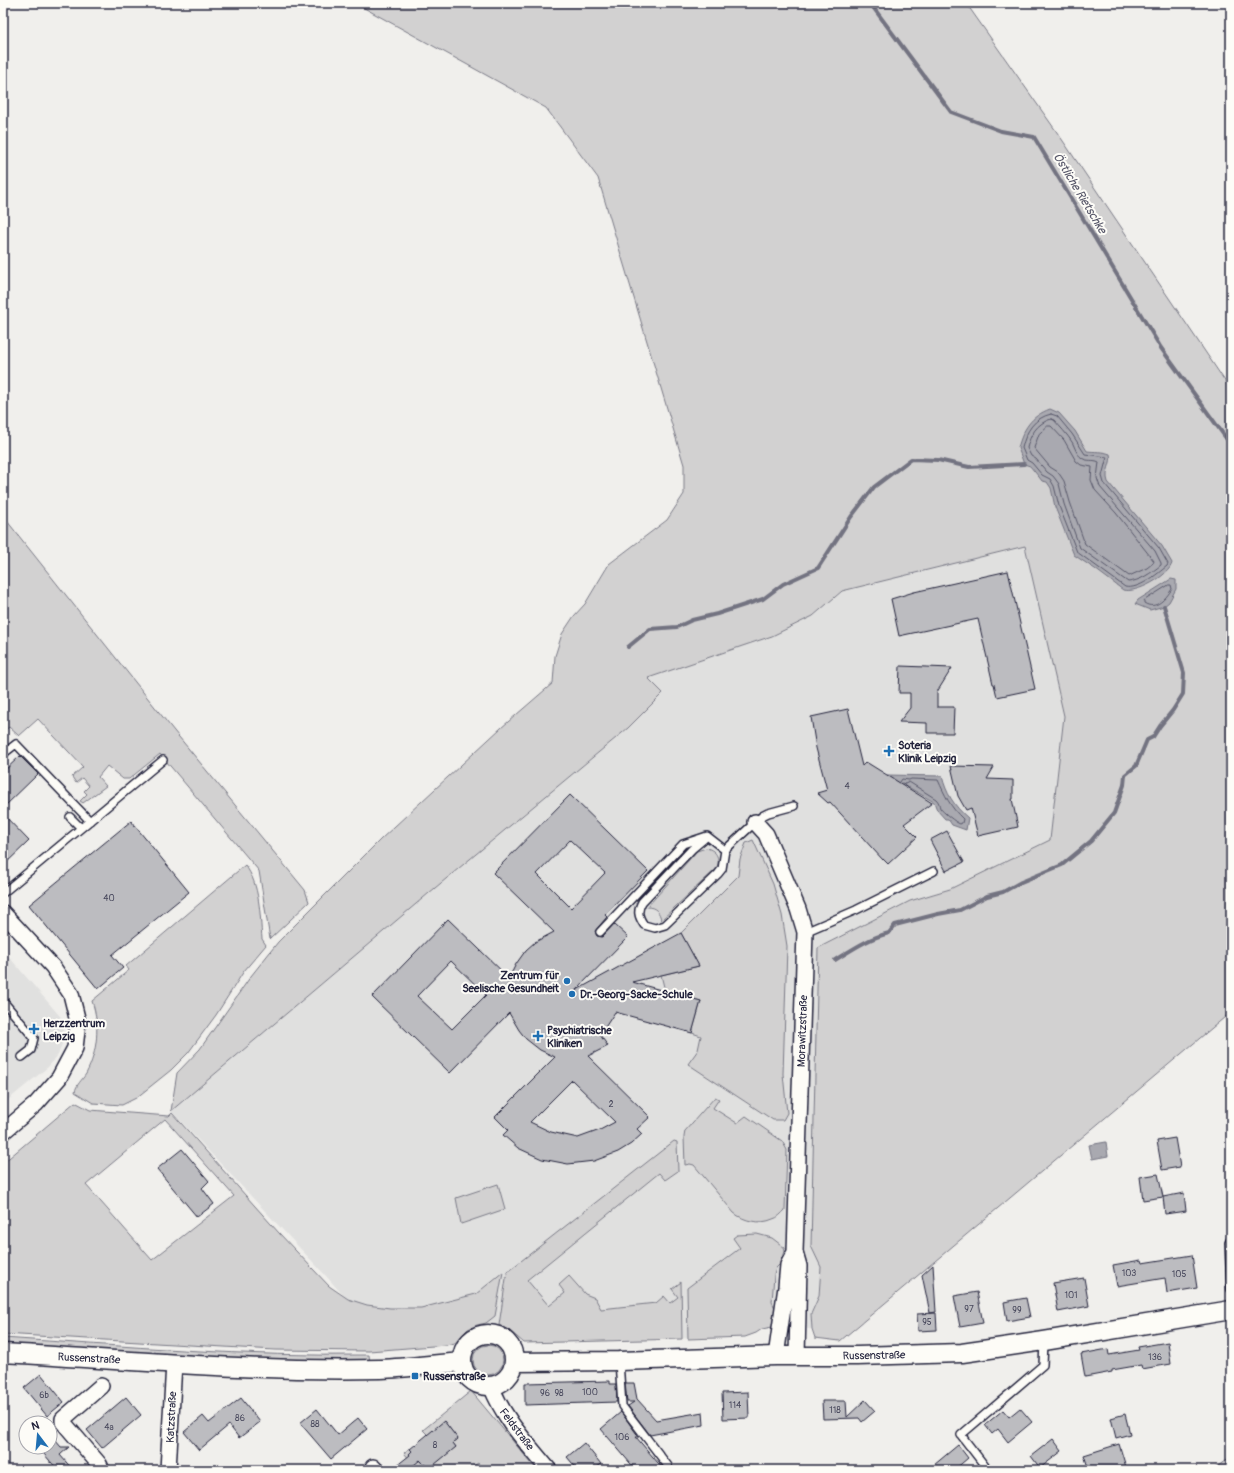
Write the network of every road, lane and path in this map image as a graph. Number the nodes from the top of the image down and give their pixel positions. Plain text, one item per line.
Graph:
1 (3, 754) edge
2 (163, 760) dead end
3 (794, 806) dead end
4 (70, 817) dead end
5 (90, 821) junction
6 (755, 822) junction
7 (81, 828) junction
8 (707, 836) junction
9 (725, 850) junction
10 (934, 871) dead end
11 (3, 893) edge
12 (3, 913) edge
13 (600, 932) dead end
14 (805, 932) junction
15 (3, 1002) edge
16 (22, 1057) dead end
17 (3, 1132) edge
18 (1231, 1239) edge
19 (795, 1252) junction
20 (1231, 1289) edge
21 (1231, 1310) edge
22 (1044, 1341) junction
23 (3, 1353) edge
24 (776, 1356) junction
25 (797, 1356) junction
26 (619, 1361) junction
27 (462, 1362) junction
28 (514, 1362) junction
29 (174, 1363) junction
30 (101, 1386) dead end
31 (491, 1386) junction
32 (668, 1466) dead end
33 (102, 1470) edge
34 (168, 1470) edge
35 (549, 1470) edge
36 (988, 1470) edge

1 - 5 lane
2 - 5 lane
3 - 6 lane
4 - 7 lane
5 - 7 lane
6 - 9 lane
6 - 14 street, Morawitzstraße
7 - 11 lane
8 - 9 lane
8 - 9 lane
8 - 13 lane
10 - 14 lane
12 - 17 street
14 - 19 street, Morawitzstraße
15 - 16 lane
18 - 20 lane
19 - 24 street, Morawitzstraße
19 - 25 street, Morawitzstraße
21 - 22 street, Russenstraße
22 - 25 street, Russenstraße
22 - 36 lane
23 - 29 street, Russenstraße
24 - 25 street, Russenstraße
24 - 26 street, Russenstraße
26 - 28 street, Russenstraße
26 - 32 lane
27 - 28 street
27 - 29 street, Russenstraße
27 - 31 street
28 - 31 street
29 - 34 street, Katzstraße
30 - 33 street
31 - 35 street, Feldstraße

